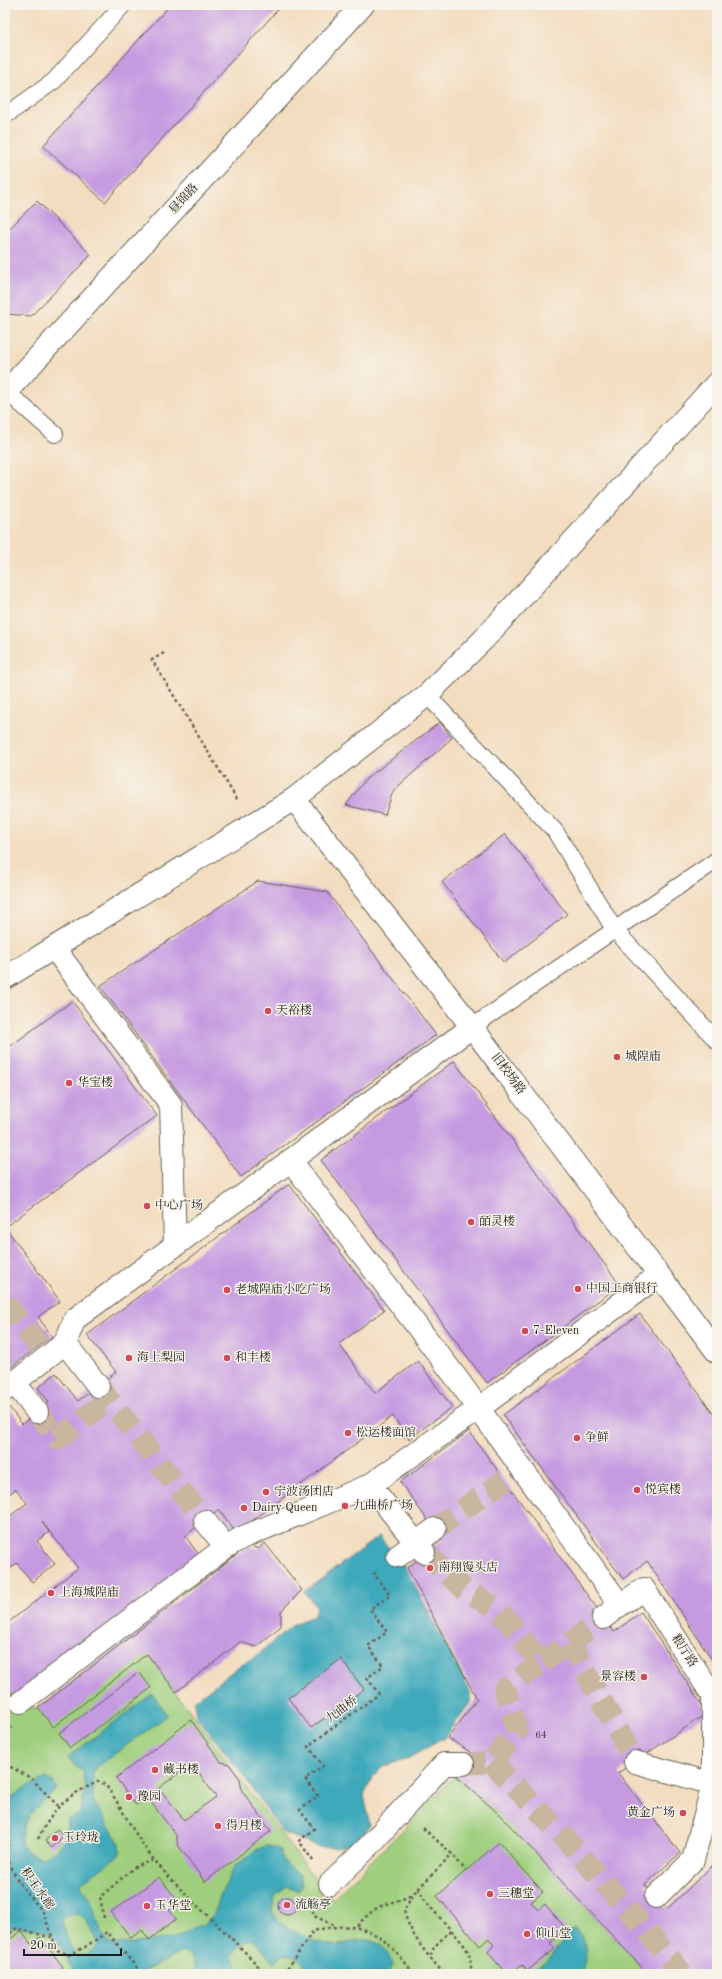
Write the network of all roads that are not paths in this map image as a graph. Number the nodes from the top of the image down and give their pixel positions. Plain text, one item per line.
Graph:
1 (123, 5) edge
2 (363, 5) edge
3 (5, 116) edge
4 (717, 383) edge
5 (6, 393) edge
6 (55, 434) dead end
7 (427, 696) junction
8 (294, 799) junction
9 (717, 860) edge
10 (614, 929) junction
11 (54, 948) junction
12 (5, 978) edge
13 (472, 1028) junction
14 (717, 1041) edge
15 (291, 1161) junction
16 (175, 1245) junction
17 (659, 1275) junction
18 (65, 1343) junction
19 (717, 1352) edge
20 (10, 1386) edge
21 (98, 1386) tunnel mouth
22 (478, 1409) junction
23 (38, 1412) tunnel mouth
24 (370, 1485) junction
25 (205, 1521) tunnel mouth
26 (435, 1529) tunnel mouth
27 (226, 1547) junction
28 (420, 1548) junction
29 (398, 1556) road end
30 (712, 1684) edge
31 (18, 1711) road end
32 (635, 1762) dead end
33 (463, 1764) tunnel mouth
34 (715, 1784) edge
35 (330, 1884) road end
36 (656, 1897) dead end

1 - 3 lane
2 - 5 street, 昼锦路
4 - 7 street
5 - 6 lane
7 - 8 street
7 - 10 lane
8 - 11 street
8 - 13 street, 旧校场路
9 - 10 lane
10 - 13 lane
10 - 14 lane
11 - 12 street
11 - 16 street
13 - 15 street
13 - 17 street, 旧校场路
15 - 16 street
15 - 22 street
16 - 18 street
17 - 19 street, 旧校场路
17 - 22 street
18 - 20 street
18 - 21 street
20 - 23 street
22 - 24 street
22 - 30 street, 粮厅路
24 - 27 street
24 - 28 street
25 - 27 street
26 - 28 street
27 - 31 street
28 - 29 street
30 - 34 street, 粮厅路
32 - 34 street
33 - 35 street
34 - 36 street, 粮厅路

